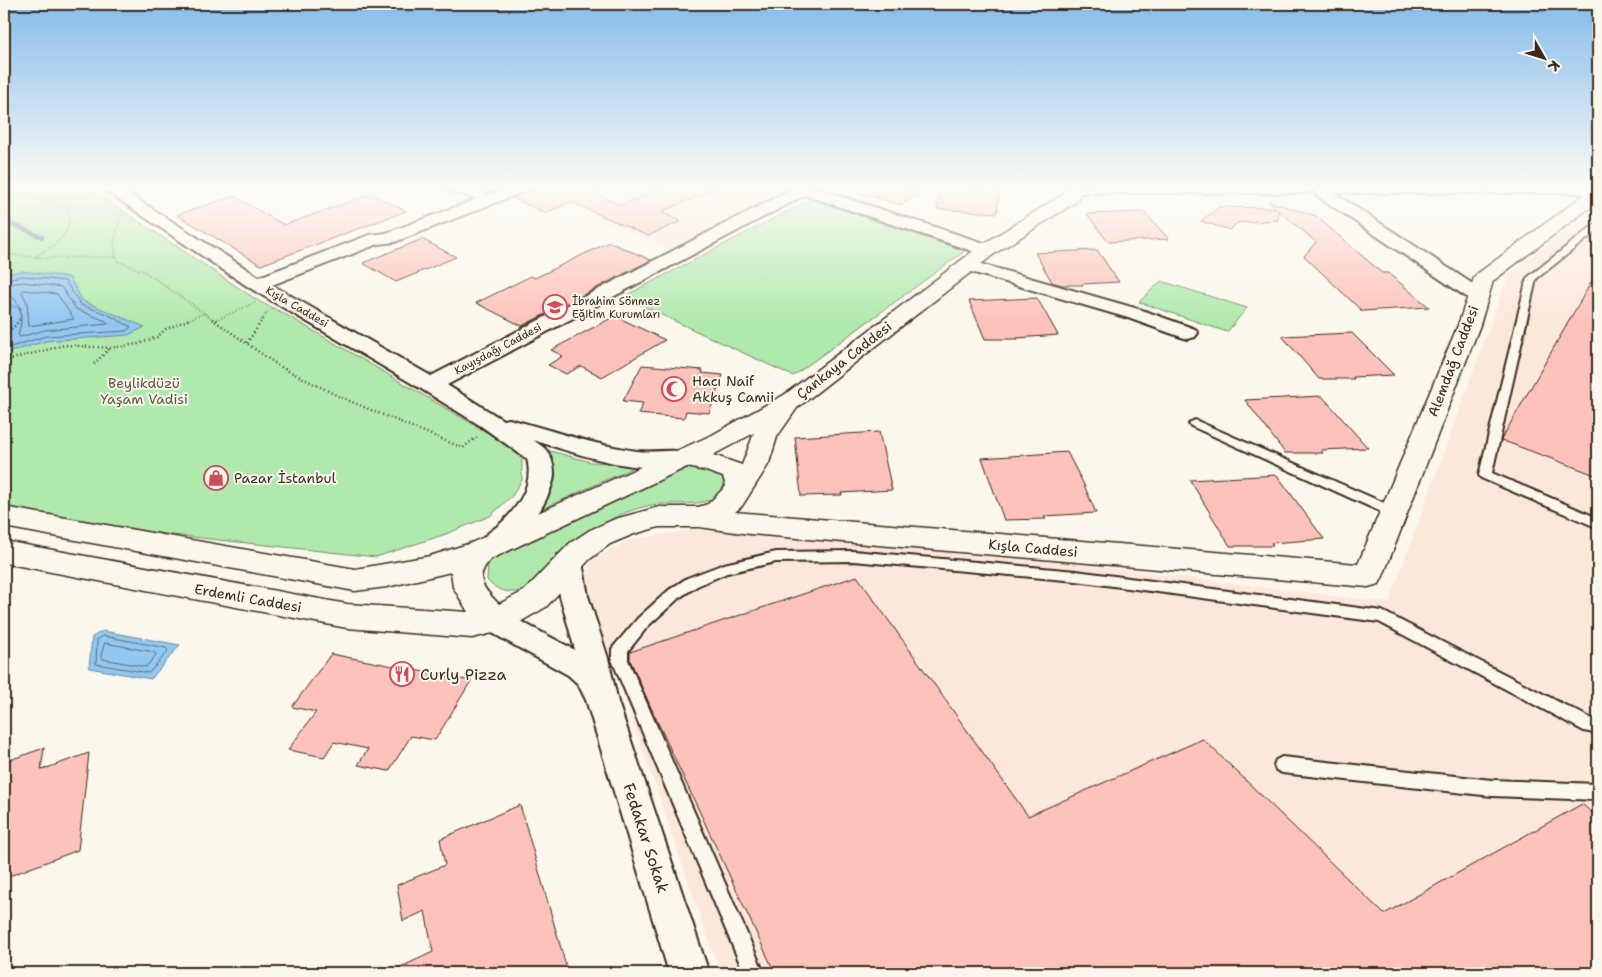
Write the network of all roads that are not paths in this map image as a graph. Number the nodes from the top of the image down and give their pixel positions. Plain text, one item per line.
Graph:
1 (173, 233) edge
2 (381, 233) edge
3 (403, 233) edge
4 (717, 233) edge
5 (935, 233) edge
6 (1015, 233) edge
7 (1383, 233) edge
8 (1544, 233) edge
9 (1590, 233) edge
10 (375, 239) junction
11 (987, 250) junction
12 (968, 265) junction
13 (258, 293) junction
14 (1478, 296) junction
15 (1188, 333) dead end
16 (431, 384) junction
17 (793, 400) junction
18 (490, 421) junction
19 (1195, 424) dead end
20 (683, 458) junction
21 (740, 486) junction
22 (1393, 512) junction
23 (4, 517) edge
24 (699, 517) junction
25 (1598, 523) edge
26 (482, 551) junction
27 (4, 552) edge
28 (568, 562) junction
29 (1368, 576) joint
30 (495, 621) junction
31 (602, 702) junction
32 (1598, 728) edge
33 (1282, 765) dead end
34 (1598, 792) edge
35 (690, 973) edge
36 (754, 973) edge

1 - 13 street, Kışla Caddesi
2 - 10 street
3 - 10 street
4 - 16 street, Kayışdağı Caddesi
5 - 11 street
6 - 11 main road, Çankaya Caddesi
7 - 14 street
8 - 14 main road, Alemdağ Caddesi
9 - 25 lane
10 - 13 street
11 - 12 main road, Çankaya Caddesi
12 - 15 street
12 - 17 main road, Çankaya Caddesi
13 - 16 street, Kışla Caddesi
14 - 22 main road, Alemdağ Caddesi
16 - 18 street, Kışla Caddesi
17 - 20 main road, Çankaya Caddesi
17 - 21 main road
18 - 20 street
18 - 26 street
19 - 22 lane
20 - 21 main road
20 - 26 main road, Çankaya Caddesi
21 - 24 main road
22 - 29 main road, Alemdağ Caddesi
23 - 26 main road
24 - 28 main road
24 - 29 main road, Kışla Caddesi
26 - 30 main road
27 - 30 main road, Erdemli Caddesi
28 - 30 main road
28 - 31 street
30 - 31 street
31 - 35 street, Fedakar Sokak
32 - 36 lane
33 - 34 lane

